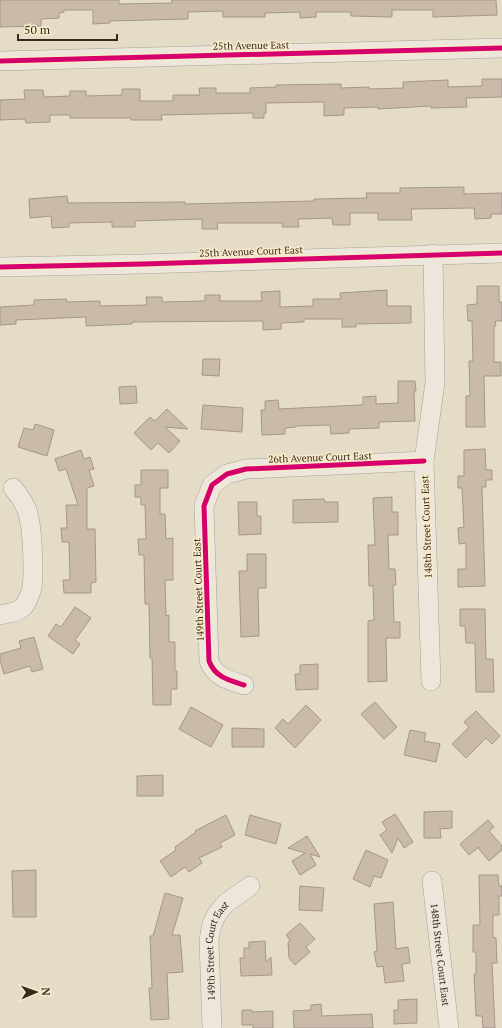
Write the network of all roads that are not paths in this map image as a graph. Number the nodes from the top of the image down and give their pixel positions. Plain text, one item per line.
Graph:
1 (502, 48) edge
2 (0, 61) edge
3 (502, 253) edge
4 (433, 254) junction
5 (0, 266) edge
6 (424, 461) junction
7 (219, 480) joint
8 (13, 488) dead end
9 (0, 614) edge
10 (431, 681) dead end
11 (244, 685) dead end
12 (432, 881) dead end
13 (250, 886) dead end
14 (212, 1028) edge
15 (449, 1028) edge

1 - 2 street, 25th Avenue East
3 - 4 street, 25th Avenue Court East
4 - 5 street, 25th Avenue Court East
4 - 6 street, 148th Street Court East
6 - 7 street, 26th Avenue Court East
6 - 10 street, 148th Street Court East
7 - 11 street, 149th Street Court East
8 - 9 street
12 - 15 street, 148th Street Court East
13 - 14 street, 149th Street Court East

